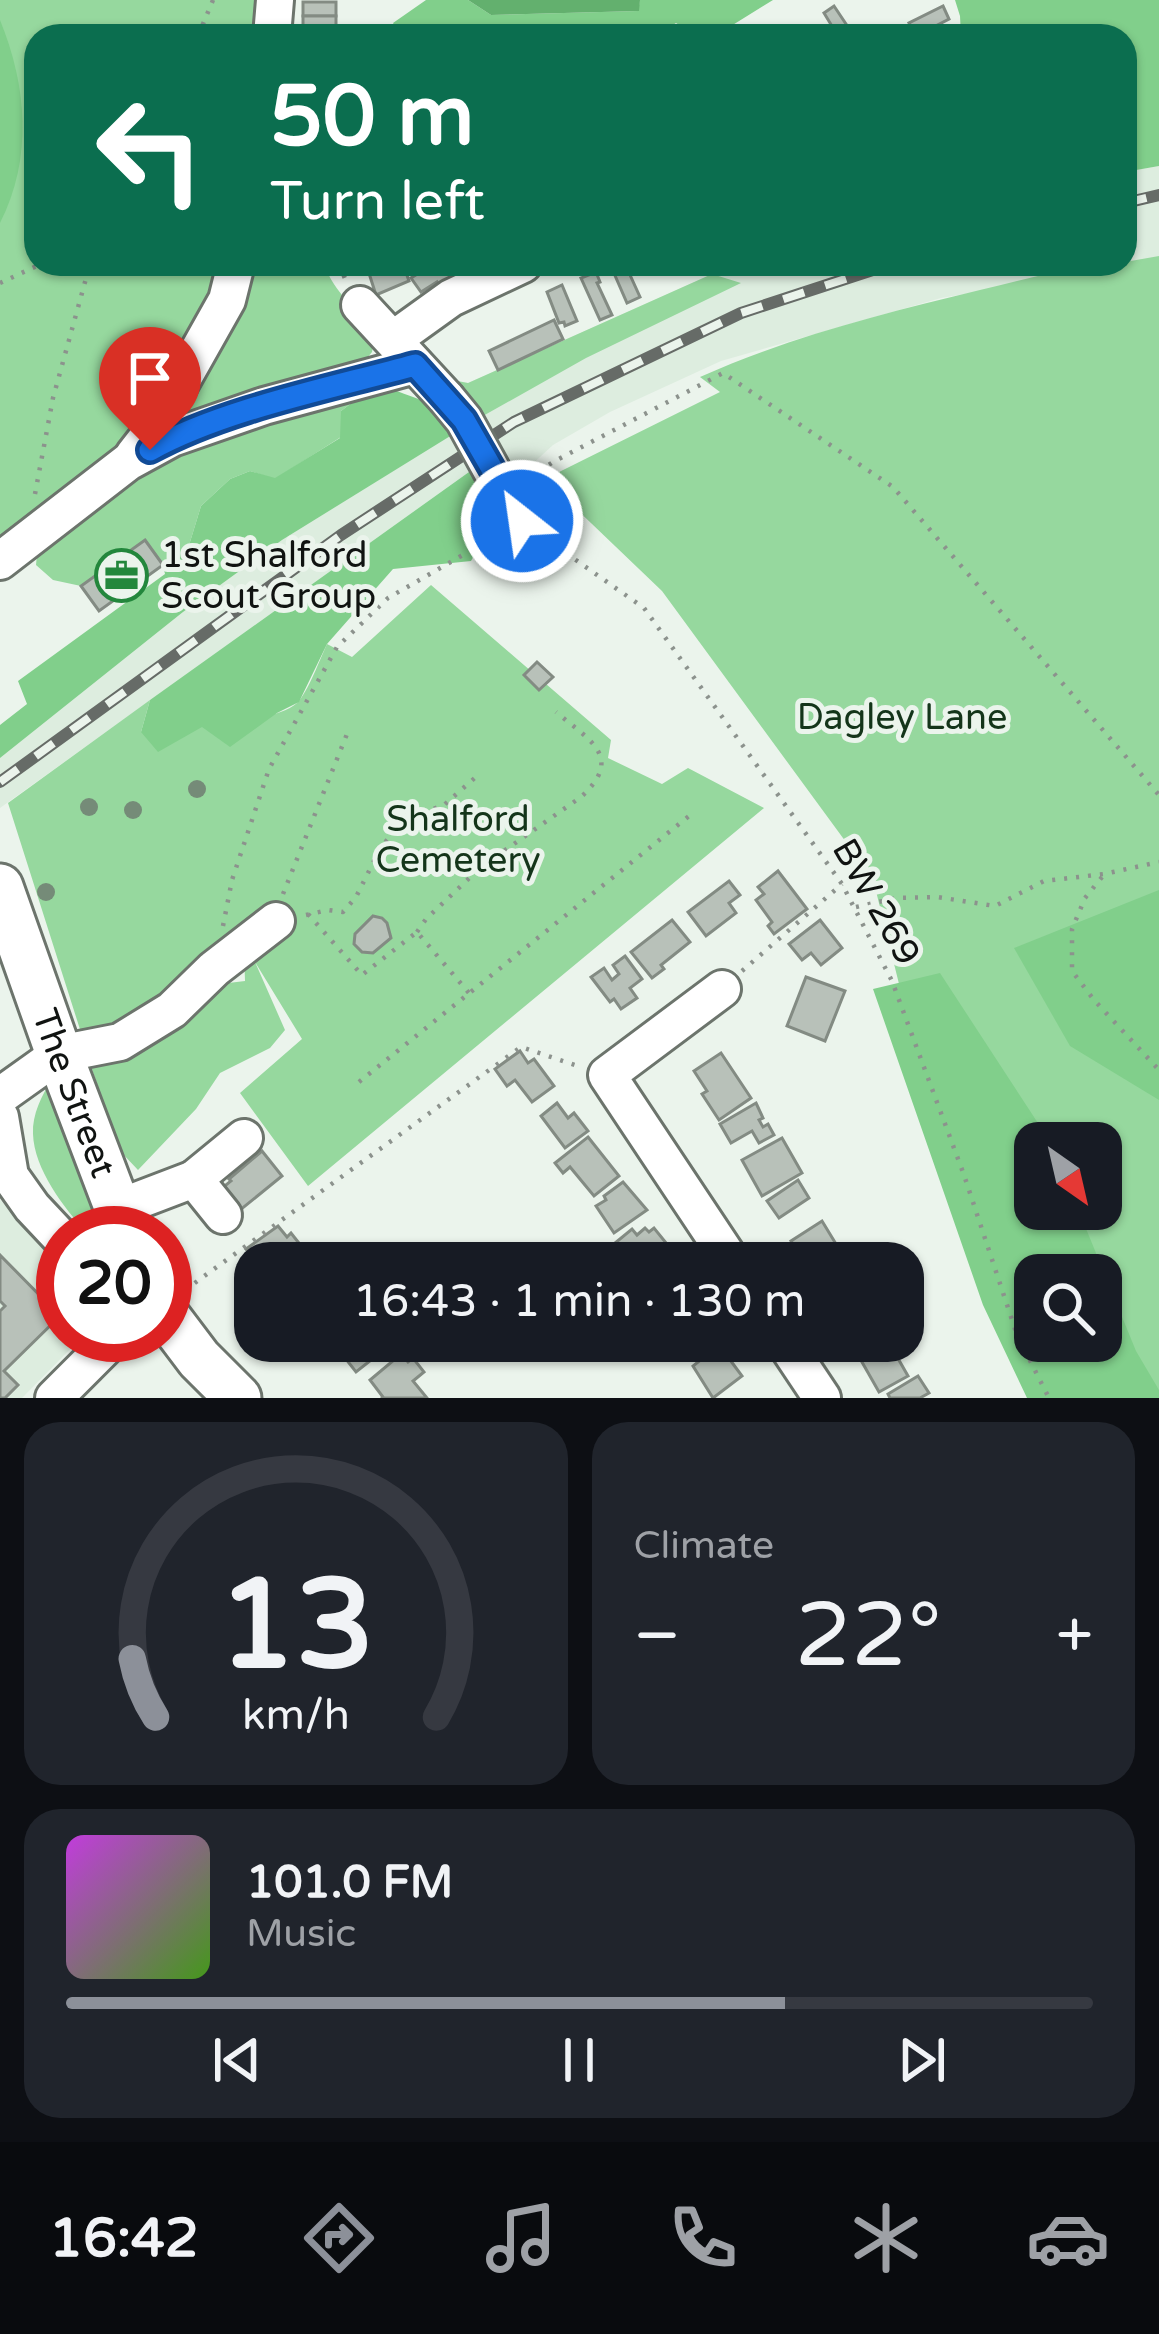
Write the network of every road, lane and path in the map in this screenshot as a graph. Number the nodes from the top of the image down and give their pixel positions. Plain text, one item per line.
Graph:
1 (87, 276) edge
2 (233, 276) edge
3 (498, 276) edge
4 (360, 305) dead end
5 (405, 352) junction
6 (128, 462) junction
7 (508, 499) junction
8 (13, 551) edge
9 (556, 712) dead end
10 (347, 734) dead end
11 (477, 776) dead end
12 (1159, 795) edge
13 (689, 816) dead end
14 (1159, 862) edge
15 (1104, 874) junction
16 (842, 884) junction
17 (0, 886) edge
18 (855, 907) junction
19 (292, 918) junction
20 (417, 932) junction
21 (214, 969) junction
22 (722, 989) joint
23 (470, 993) junction
24 (59, 1054) junction
25 (1159, 1070) edge
26 (607, 1075) junction
27 (359, 1082) dead end
28 (0, 1096) edge
29 (0, 1117) edge
30 (244, 1138) dead end
31 (194, 1179) junction
32 (116, 1206) edge
33 (148, 1206) edge
34 (36, 1211) edge
35 (223, 1215) dead end
36 (718, 1242) edge
37 (192, 1290) edge
38 (192, 1343) edge
39 (90, 1362) edge
40 (798, 1362) edge
41 (54, 1398) edge
42 (238, 1398) edge
43 (822, 1398) edge
44 (1048, 1398) edge

1 - 8 path
2 - 6 street
3 - 5 street
4 - 5 street
5 - 6 street
5 - 7 street, bridge
6 - 8 street
7 - 12 path
7 - 16 path, BW 269
7 - 21 path
9 - 20 path
10 - 19 path
11 - 19 path
13 - 23 path
14 - 15 path
15 - 18 path
15 - 25 path
16 - 18 path, BW 269
16 - 22 path
17 - 24 main road, The Street
18 - 44 path, BW 269
19 - 20 path
19 - 21 street
20 - 23 path
21 - 24 street
22 - 26 street
23 - 27 path
24 - 28 street
24 - 32 main road, The Street
26 - 36 street
26 - 37 path
29 - 34 street
30 - 31 street
31 - 33 street
31 - 35 street
38 - 42 main road
39 - 41 street
40 - 43 street

